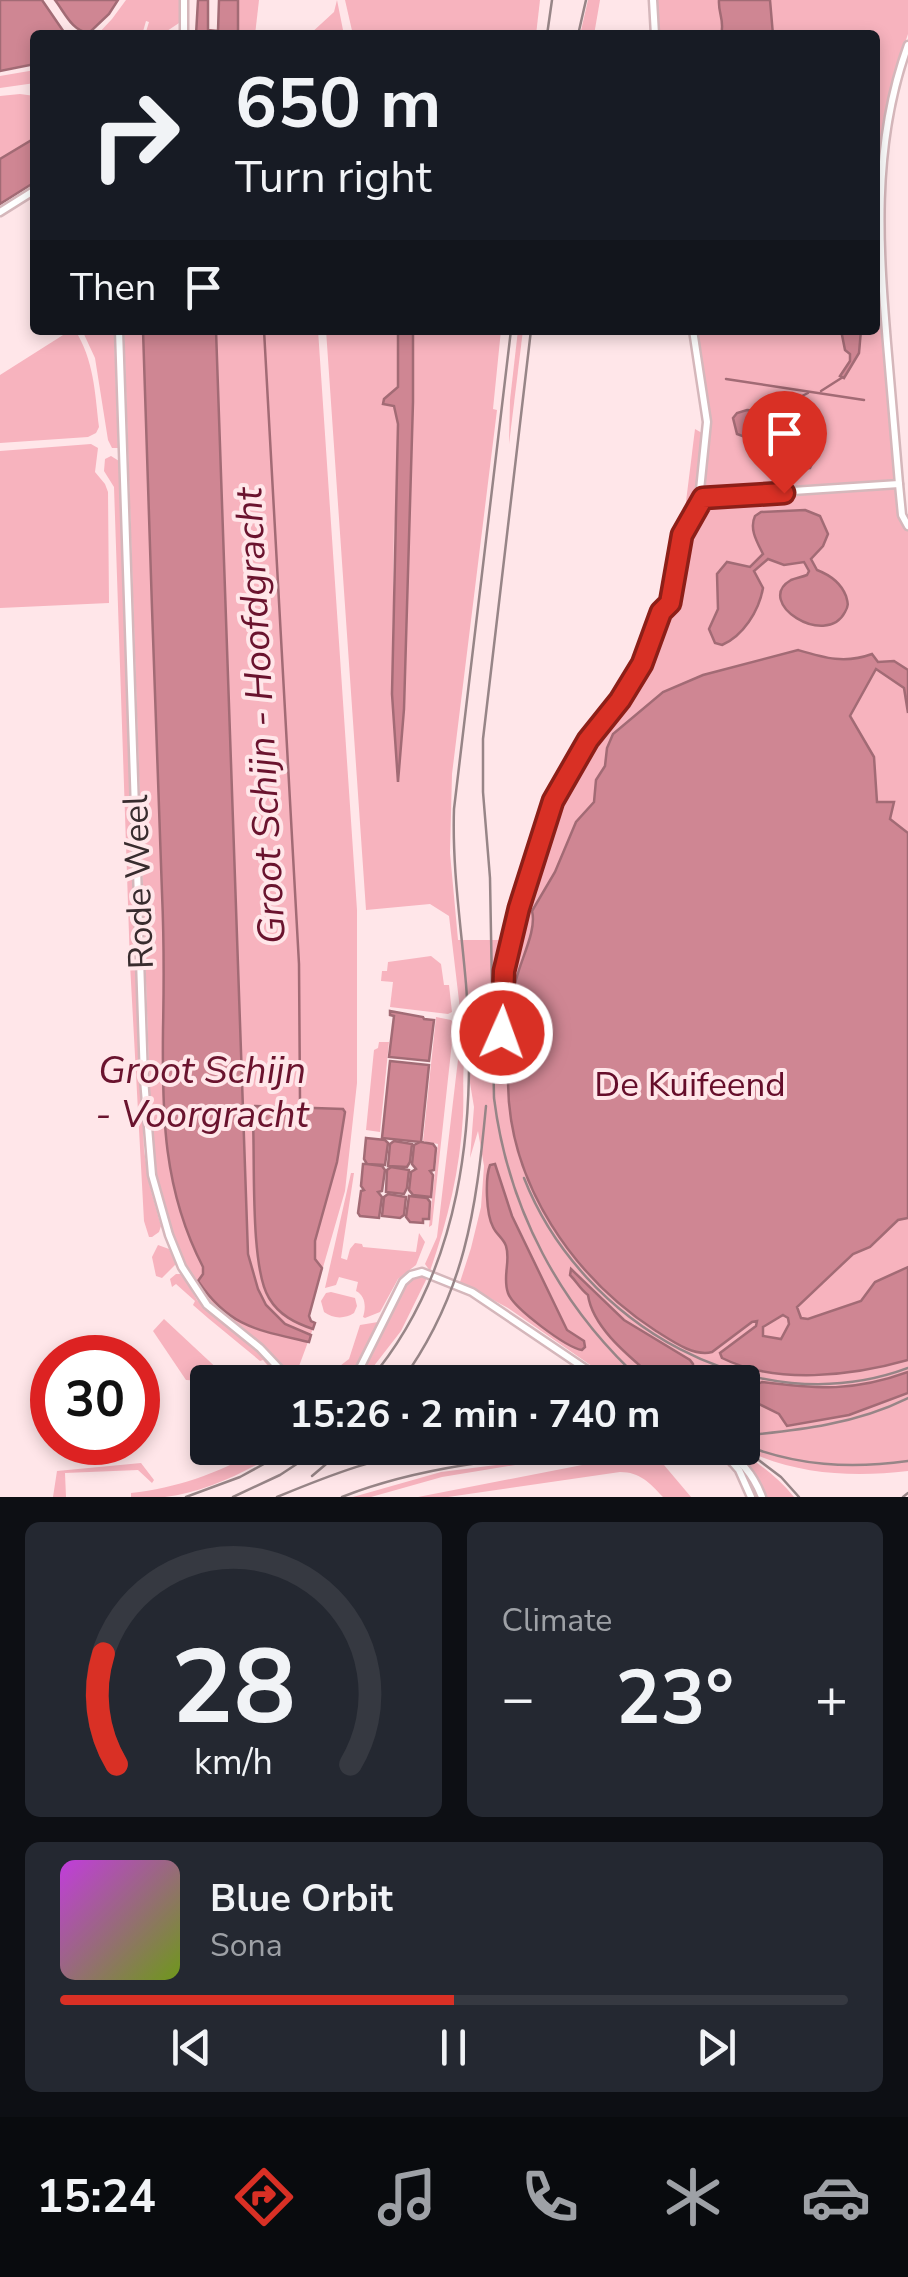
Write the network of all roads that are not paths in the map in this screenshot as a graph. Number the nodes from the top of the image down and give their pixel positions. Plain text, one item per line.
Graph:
1 (184, 0) edge
2 (653, 0) edge
3 (184, 30) edge
4 (655, 30) edge
5 (908, 45) edge
6 (30, 193) edge
7 (880, 205) edge
8 (0, 212) edge
9 (880, 269) edge
10 (119, 335) edge
11 (694, 335) edge
12 (899, 484) junction
13 (703, 498) junction
14 (908, 526) edge
15 (504, 1066) dead end
16 (276, 1365) edge
17 (361, 1365) edge
18 (579, 1365) edge
19 (734, 1465) edge
20 (744, 1465) edge
21 (751, 1497) edge
22 (762, 1497) edge

1 - 3 street
2 - 4 street
5 - 7 street
6 - 8 street
9 - 12 street
10 - 16 street, Rode Weel
11 - 13 street
12 - 13 street
12 - 14 street
13 - 15 street
17 - 18 street
19 - 21 street
20 - 22 street

